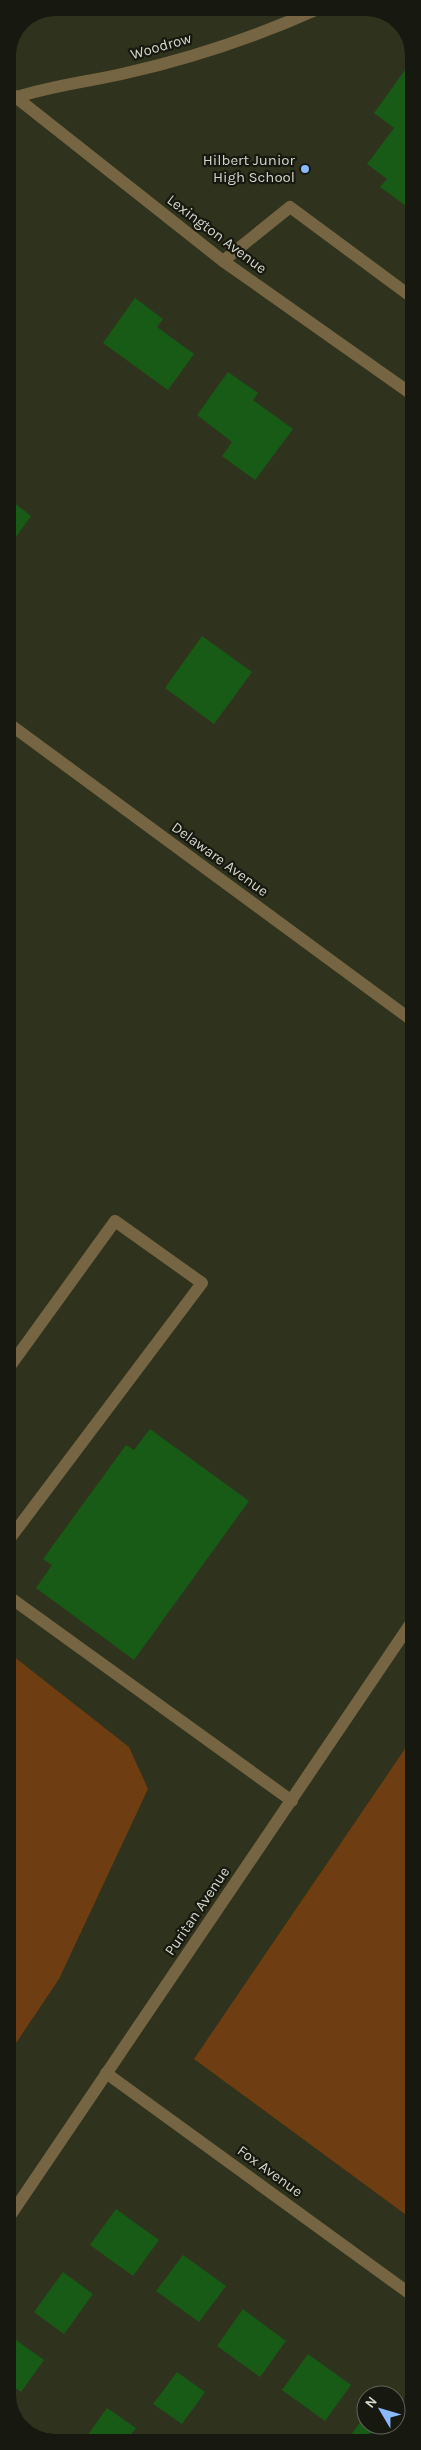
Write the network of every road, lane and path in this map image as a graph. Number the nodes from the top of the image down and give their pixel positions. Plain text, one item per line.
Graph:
1 (300, 16) edge
2 (16, 95) edge
3 (16, 101) edge
4 (224, 261) junction
5 (404, 291) edge
6 (404, 389) edge
7 (16, 729) edge
8 (404, 1015) edge
9 (17, 1356) edge
10 (17, 1530) edge
11 (17, 1602) edge
12 (405, 1632) edge
13 (292, 1801) junction
14 (106, 2073) junction
15 (17, 2207) edge
16 (405, 2289) edge

1 - 2 street, Woodrow
3 - 4 street, Lexington Avenue
4 - 5 street
4 - 6 street, Lexington Avenue
7 - 8 street, Delaware Avenue
9 - 10 street
11 - 13 street
12 - 13 street, Puritan Avenue
13 - 14 street, Puritan Avenue
14 - 15 street, Puritan Avenue
14 - 16 street, Fox Avenue

